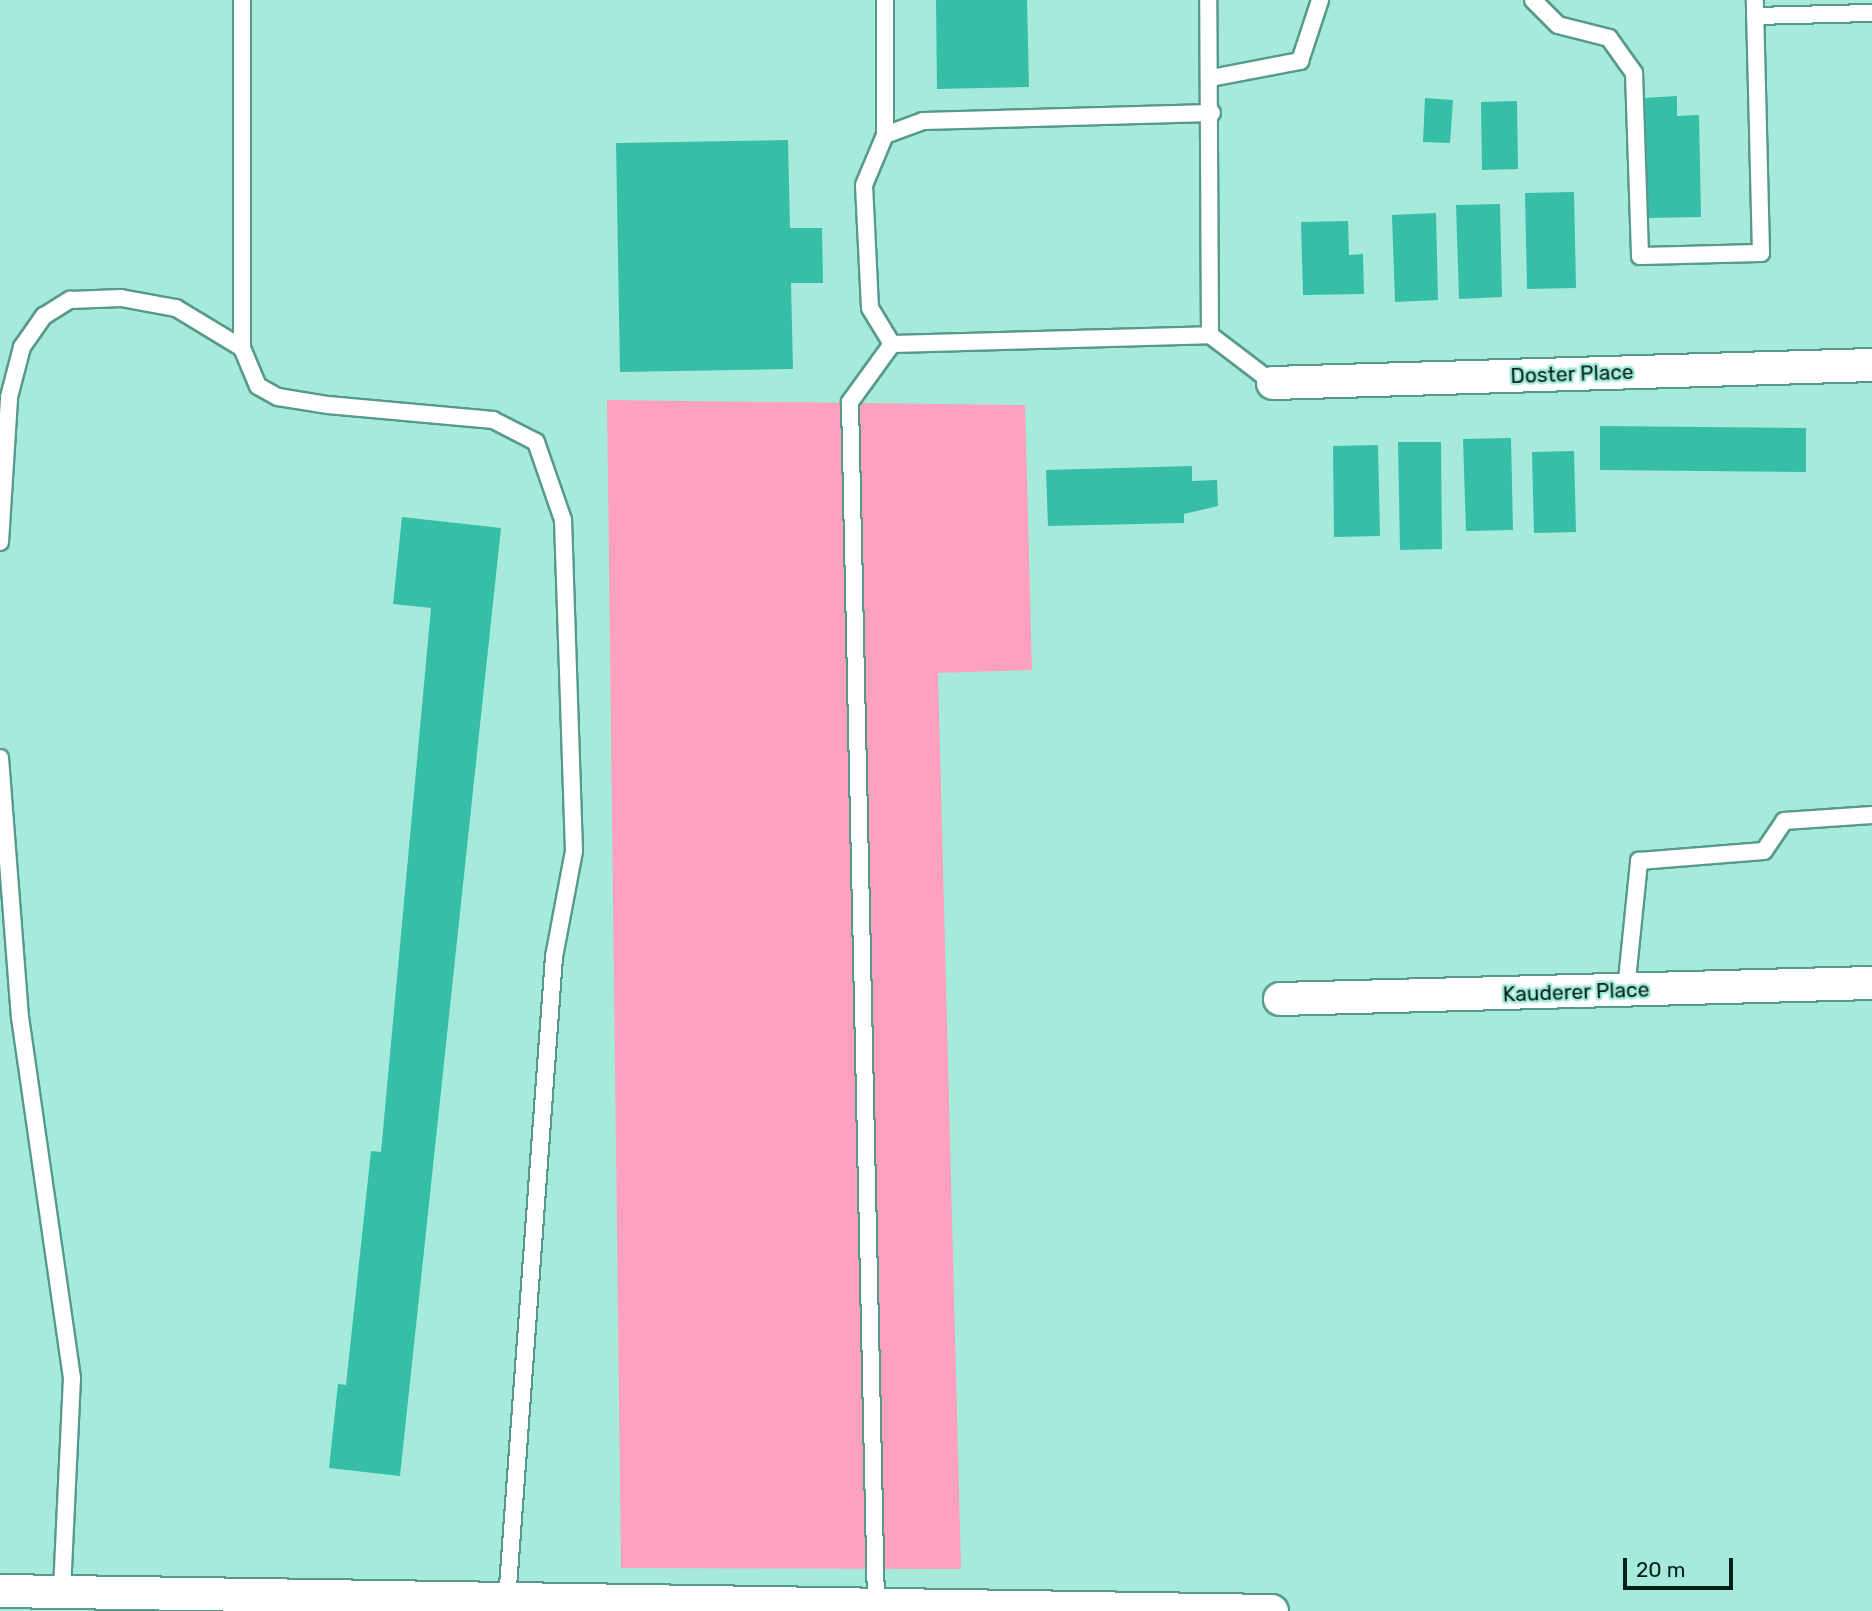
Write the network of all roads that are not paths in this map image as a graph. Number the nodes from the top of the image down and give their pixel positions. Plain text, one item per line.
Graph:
1 (242, 0) edge
2 (885, 0) edge
3 (1208, 0) edge
4 (1320, 0) edge
5 (1533, 0) edge
6 (1755, 8) edge
7 (1872, 13) edge
8 (1211, 78) junction
9 (1212, 113) junction
10 (886, 135) junction
11 (1210, 335) junction
12 (892, 344) junction
13 (242, 348) junction
14 (1872, 365) edge
15 (1273, 383) joint
16 (0, 542) edge
17 (0, 758) edge
18 (1872, 816) edge
19 (1872, 984) edge
20 (1626, 990) junction
21 (1280, 999) dead end
22 (0, 1591) edge
23 (62, 1592) junction
24 (507, 1600) junction
25 (122, 1602) edge
26 (372, 1604) edge
27 (876, 1604) junction
28 (1223, 1611) edge
29 (1272, 1611) edge

1 - 13 lane
2 - 10 lane
3 - 8 lane
4 - 8 lane
5 - 6 lane
6 - 7 lane
8 - 9 lane
9 - 10 lane
9 - 11 lane
10 - 12 lane
11 - 12 lane
11 - 15 lane
12 - 27 lane
13 - 16 lane
13 - 24 lane
14 - 15 street, Doster Place
17 - 23 lane
18 - 20 lane
19 - 20 street, Kauderer Place
20 - 21 street, Kauderer Place
22 - 23 street
23 - 25 street
24 - 26 street
24 - 27 street
25 - 26 street
27 - 28 street
28 - 29 street

